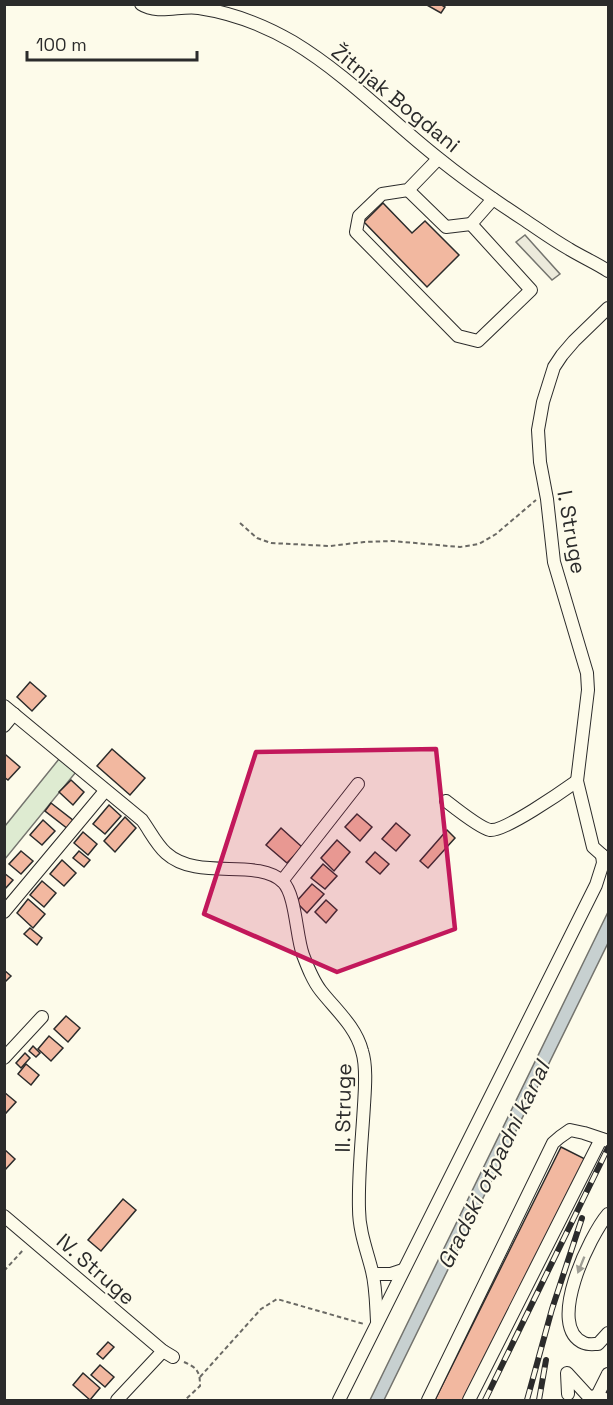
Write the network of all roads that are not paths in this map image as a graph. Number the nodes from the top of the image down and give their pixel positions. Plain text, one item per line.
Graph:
1 (141, 4) edge
2 (438, 159) junction
3 (408, 190) junction
4 (493, 199) junction
5 (471, 224) junction
6 (609, 271) edge
7 (609, 308) edge
8 (9, 710) edge
9 (4, 726) edge
10 (577, 781) junction
11 (358, 784) dead end
12 (105, 791) junction
13 (446, 801) dead end
14 (605, 853) edge
15 (282, 881) junction
16 (4, 912) edge
17 (42, 1017) dead end
18 (4, 1058) edge
19 (605, 1140) edge
20 (609, 1214) edge
21 (4, 1216) edge
22 (403, 1270) junction
23 (373, 1274) junction
24 (376, 1324) junction
25 (609, 1334) edge
26 (609, 1374) edge
27 (568, 1394) dead end
28 (600, 1399) edge
29 (117, 1401) edge
30 (339, 1401) edge
31 (428, 1401) edge
32 (469, 1401) edge

1 - 2 street, Žitnjak Bogdani
2 - 3 street
2 - 4 street, Žitnjak Bogdani
3 - 5 street
3 - 5 street
4 - 5 street
4 - 6 street, Žitnjak Bogdani
7 - 10 street, I. Struge
8 - 9 street
8 - 12 street
10 - 13 street
10 - 14 street, I. Struge
11 - 15 street
12 - 15 street
12 - 16 street
14 - 22 street
15 - 23 street, II. Struge
17 - 18 street
19 - 31 street
19 - 32 street
20 -> 25 street
21 - 29 street, IV. Struge
22 - 23 street
22 - 24 street
23 - 24 street, II. Struge
24 - 30 street
26 - 28 street
27 - 28 street

